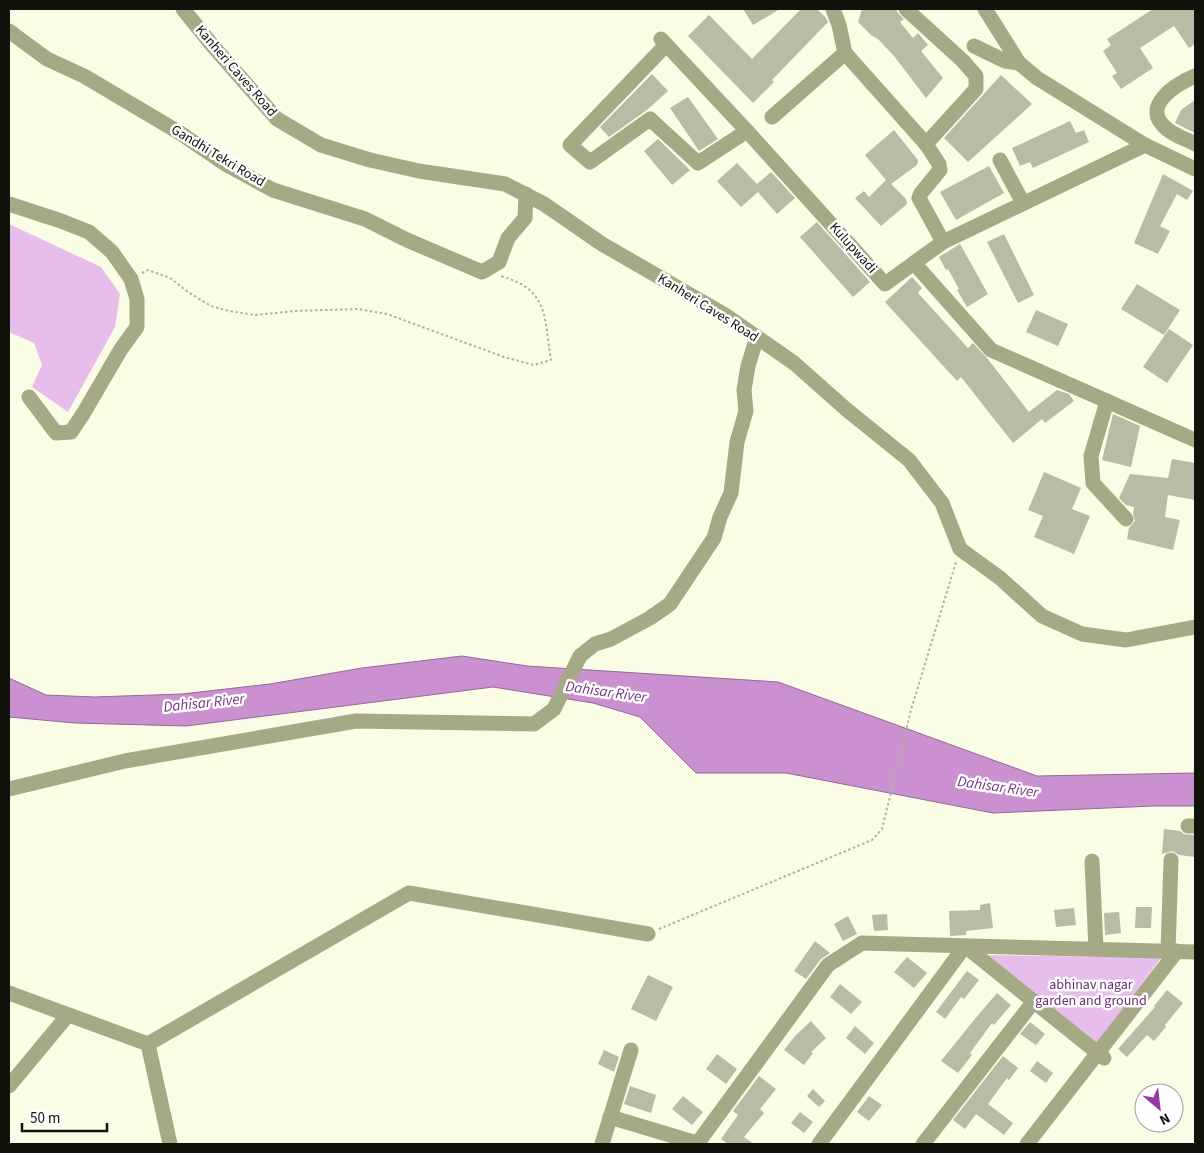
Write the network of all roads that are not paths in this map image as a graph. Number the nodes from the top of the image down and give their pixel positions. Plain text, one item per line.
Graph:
1 (183, 9) edge
2 (833, 9) edge
3 (906, 9) edge
4 (984, 9) edge
5 (9, 31) edge
6 (974, 46) dead end
7 (845, 54) junction
8 (1019, 63) junction
9 (1195, 76) edge
10 (1167, 113) dead end
11 (772, 117) dead end
12 (1168, 130) junction
13 (748, 131) junction
14 (926, 144) junction
15 (1146, 144) junction
16 (1195, 144) edge
17 (1000, 160) dead end
18 (1195, 169) edge
19 (526, 194) junction
20 (1023, 203) junction
21 (9, 204) edge
22 (943, 242) junction
23 (914, 263) junction
24 (757, 337) junction
25 (28, 397) dead end
26 (1107, 401) junction
27 (1195, 440) edge
28 (1126, 518) dead end
29 (1195, 627) edge
30 (9, 788) edge
31 (1172, 860) dead end
32 (1092, 861) dead end
33 (648, 934) road end
34 (965, 946) junction
35 (1096, 949) junction
36 (1181, 951) edge
37 (9, 993) edge
38 (1034, 1002) junction
39 (68, 1015) junction
40 (148, 1044) junction
41 (631, 1050) dead end
42 (1101, 1056) junction
43 (9, 1086) edge
44 (1060, 1108) junction
45 (610, 1118) junction
46 (170, 1144) edge
47 (602, 1144) edge
48 (699, 1144) edge
49 (818, 1144) edge
50 (923, 1144) edge
51 (1027, 1144) edge
52 (1038, 1144) edge

1 - 19 street, Kanheri Caves Road
2 - 7 street
3 - 14 street
4 - 8 street
5 - 19 street, Gandhi Tekri Road
6 - 8 street
7 - 11 street
7 - 14 street
8 - 15 street
9 - 12 street
10 - 12 street
12 - 16 street
13 - 13 street, Kulupwadi
13 - 23 street, Kulupwadi
14 - 22 street
15 - 18 street
15 - 20 street, Kulupwadi
17 - 20 street
19 - 24 street, Kanheri Caves Road
20 - 22 street, Kulupwadi
21 - 25 street
22 - 23 street, Kulupwadi
23 - 26 street
24 - 29 street, Kanheri Caves Road
24 - 30 street
26 - 27 street
26 - 28 street
31 - 36 street
32 - 35 street
33 - 40 street
34 - 35 street
34 - 38 street
34 - 48 street
34 - 49 street
35 - 36 street
36 - 42 street
37 - 39 street
38 - 42 street
38 - 50 street
39 - 40 street
39 - 43 street
40 - 46 street
41 - 45 street
42 - 44 street
44 - 51 street
44 - 52 street
45 - 47 street
45 - 48 street

